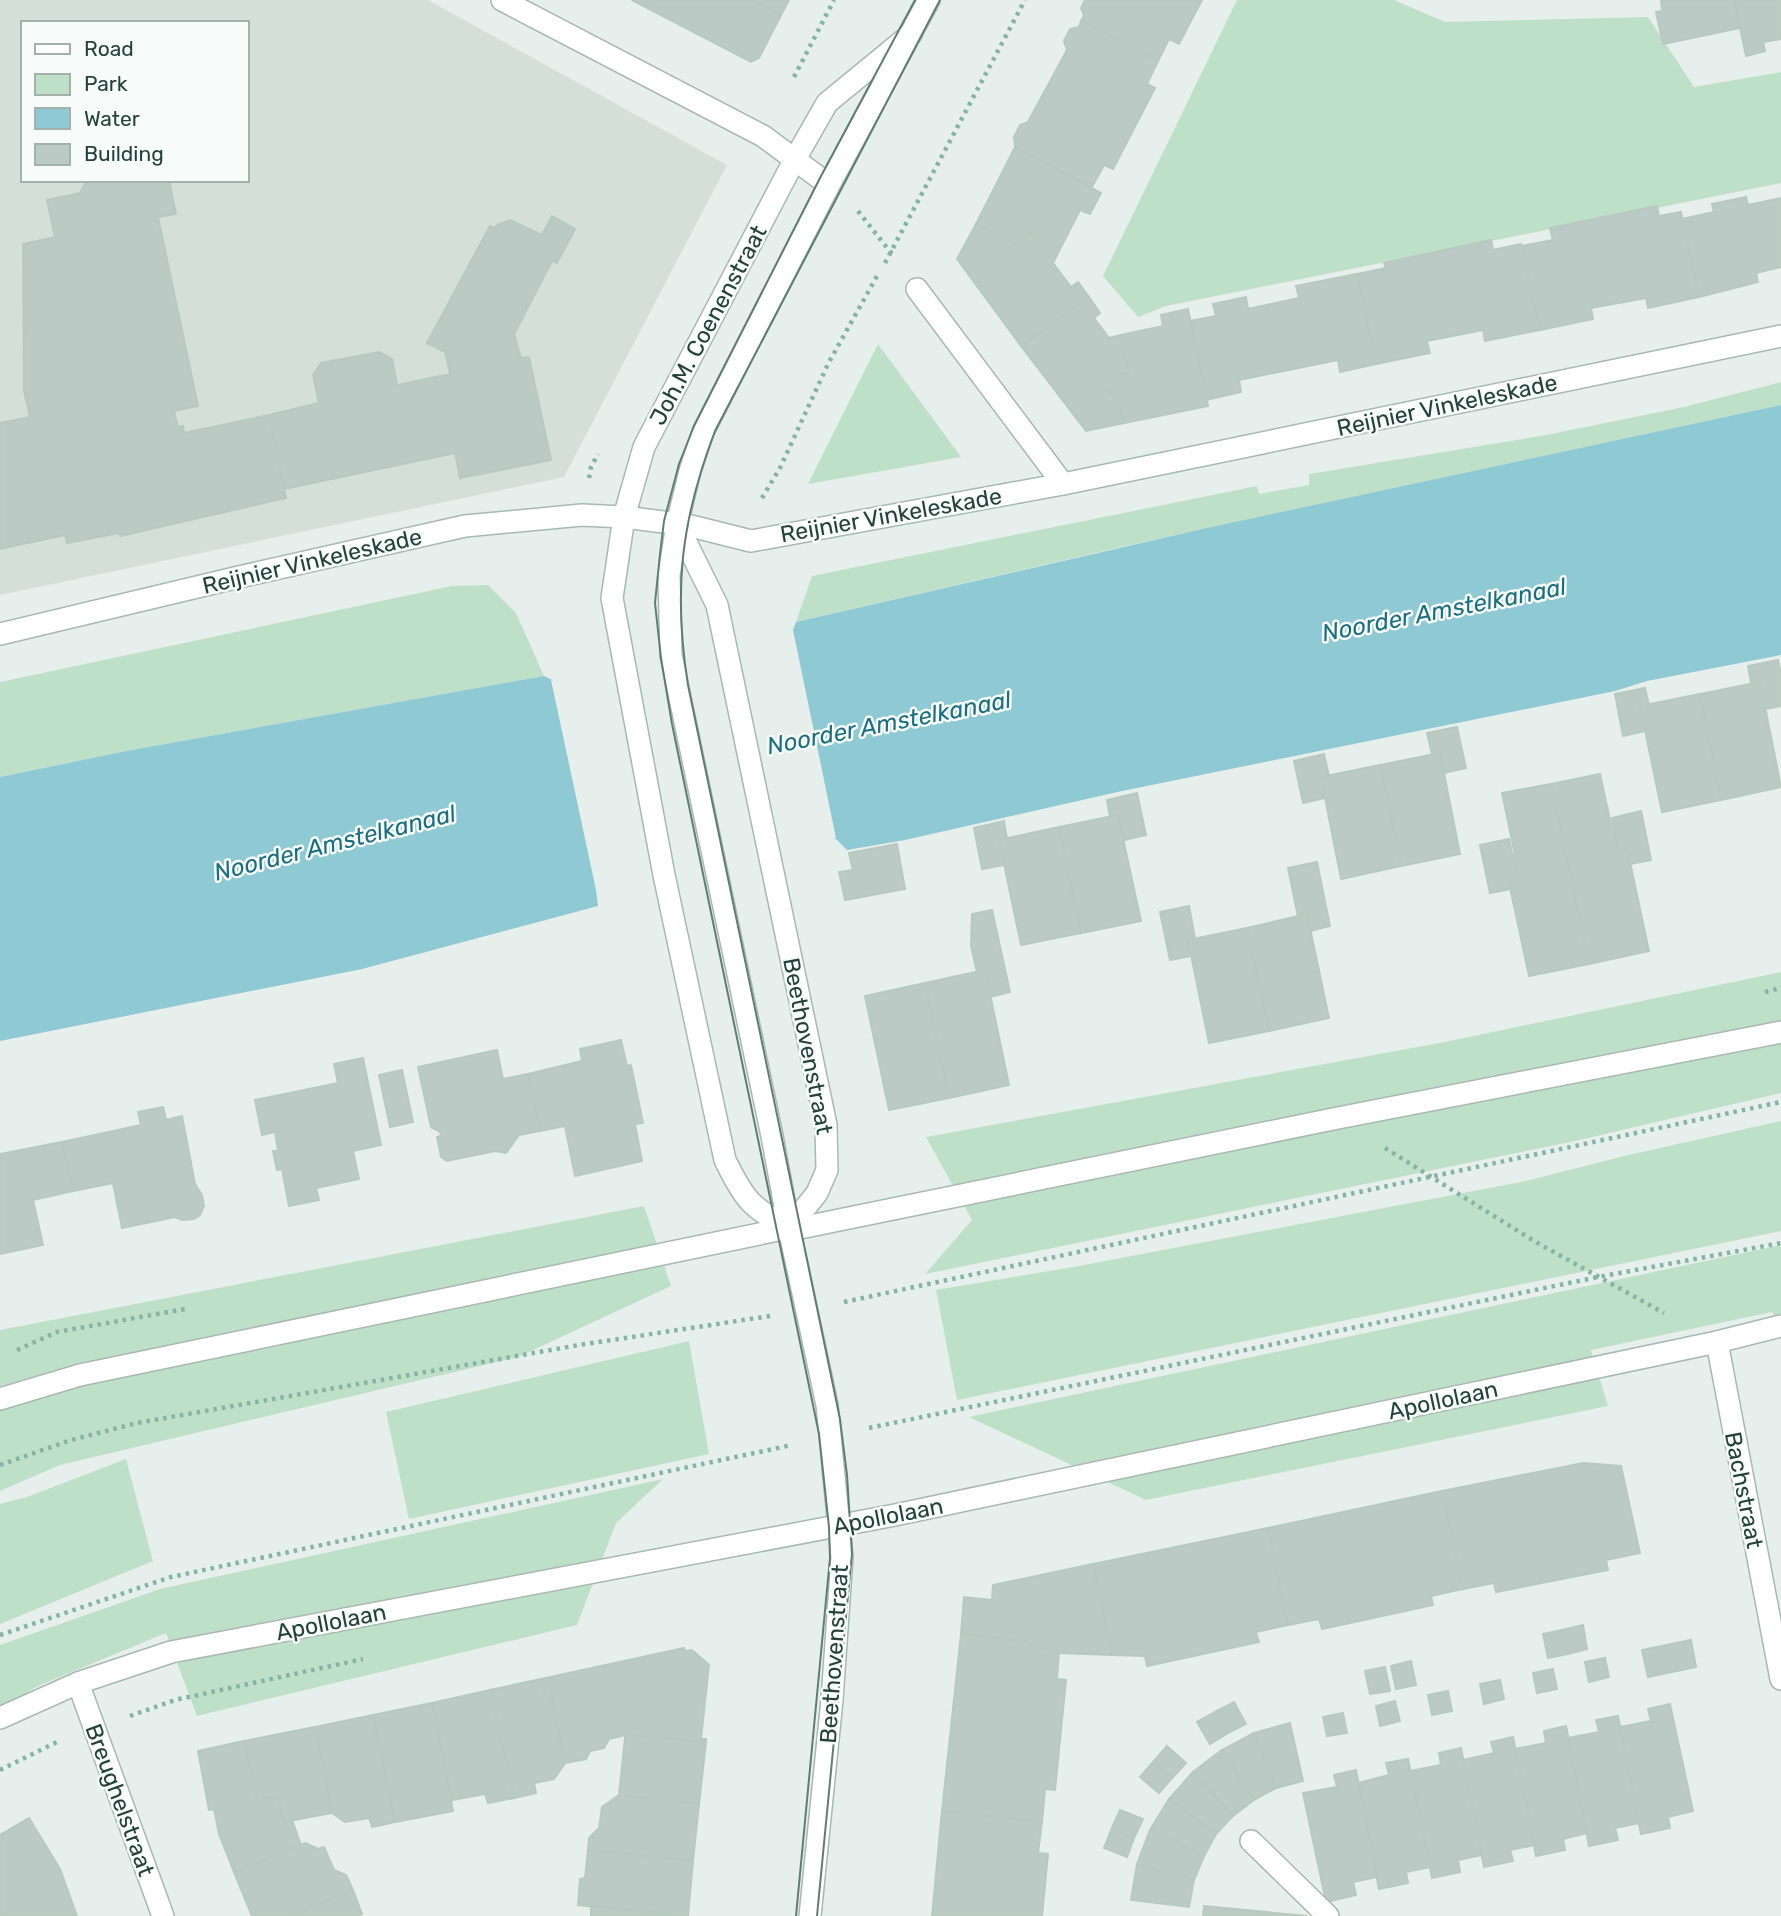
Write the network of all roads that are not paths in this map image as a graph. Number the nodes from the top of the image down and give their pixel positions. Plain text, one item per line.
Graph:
1 (502, 0) edge
2 (929, 0) edge
3 (911, 34) junction
4 (794, 159) junction
5 (829, 185) junction
6 (917, 289) road end
7 (1781, 336) edge
8 (1063, 484) junction
9 (624, 517) junction
10 (677, 524) junction
11 (0, 634) edge
12 (714, 865) joint
13 (1781, 1032) edge
14 (789, 1228) junction
15 (1781, 1326) edge
16 (1717, 1342) junction
17 (0, 1399) edge
18 (840, 1525) junction
19 (1781, 1679) edge
20 (78, 1683) junction
21 (0, 1718) edge
22 (1251, 1842) dead end
23 (163, 1916) edge
24 (810, 1916) edge
25 (1328, 1916) edge

1 - 4 street
2 - 3 street, Joh.M. Coenenstraat
3 - 4 street, Joh.M. Coenenstraat
3 - 5 street, Joh.M. Coenenstraat
4 - 5 street
4 - 9 street, Joh.M. Coenenstraat
5 - 10 street, Joh.M. Coenenstraat
6 - 8 street
7 - 8 street, Reijnier Vinkeleskade
8 - 10 street, Reijnier Vinkeleskade
9 - 10 street, Reijnier Vinkeleskade
9 - 11 street, Reijnier Vinkeleskade
9 - 14 street, Joh.M. Coenenstraat
10 - 12 street, Joh.M. Coenenstraat
10 - 14 street, Beethovenstraat
12 - 14 street, Beethovenstraat
13 - 14 street
14 - 17 street
14 - 18 street, Beethovenstraat
15 - 16 street, Apollolaan
16 - 18 street, Apollolaan
16 - 19 street, Bachstraat
18 - 20 street, Apollolaan
18 - 24 street, Beethovenstraat
20 - 21 street, Apollolaan
20 - 23 street, Breughelstraat
22 - 25 street

